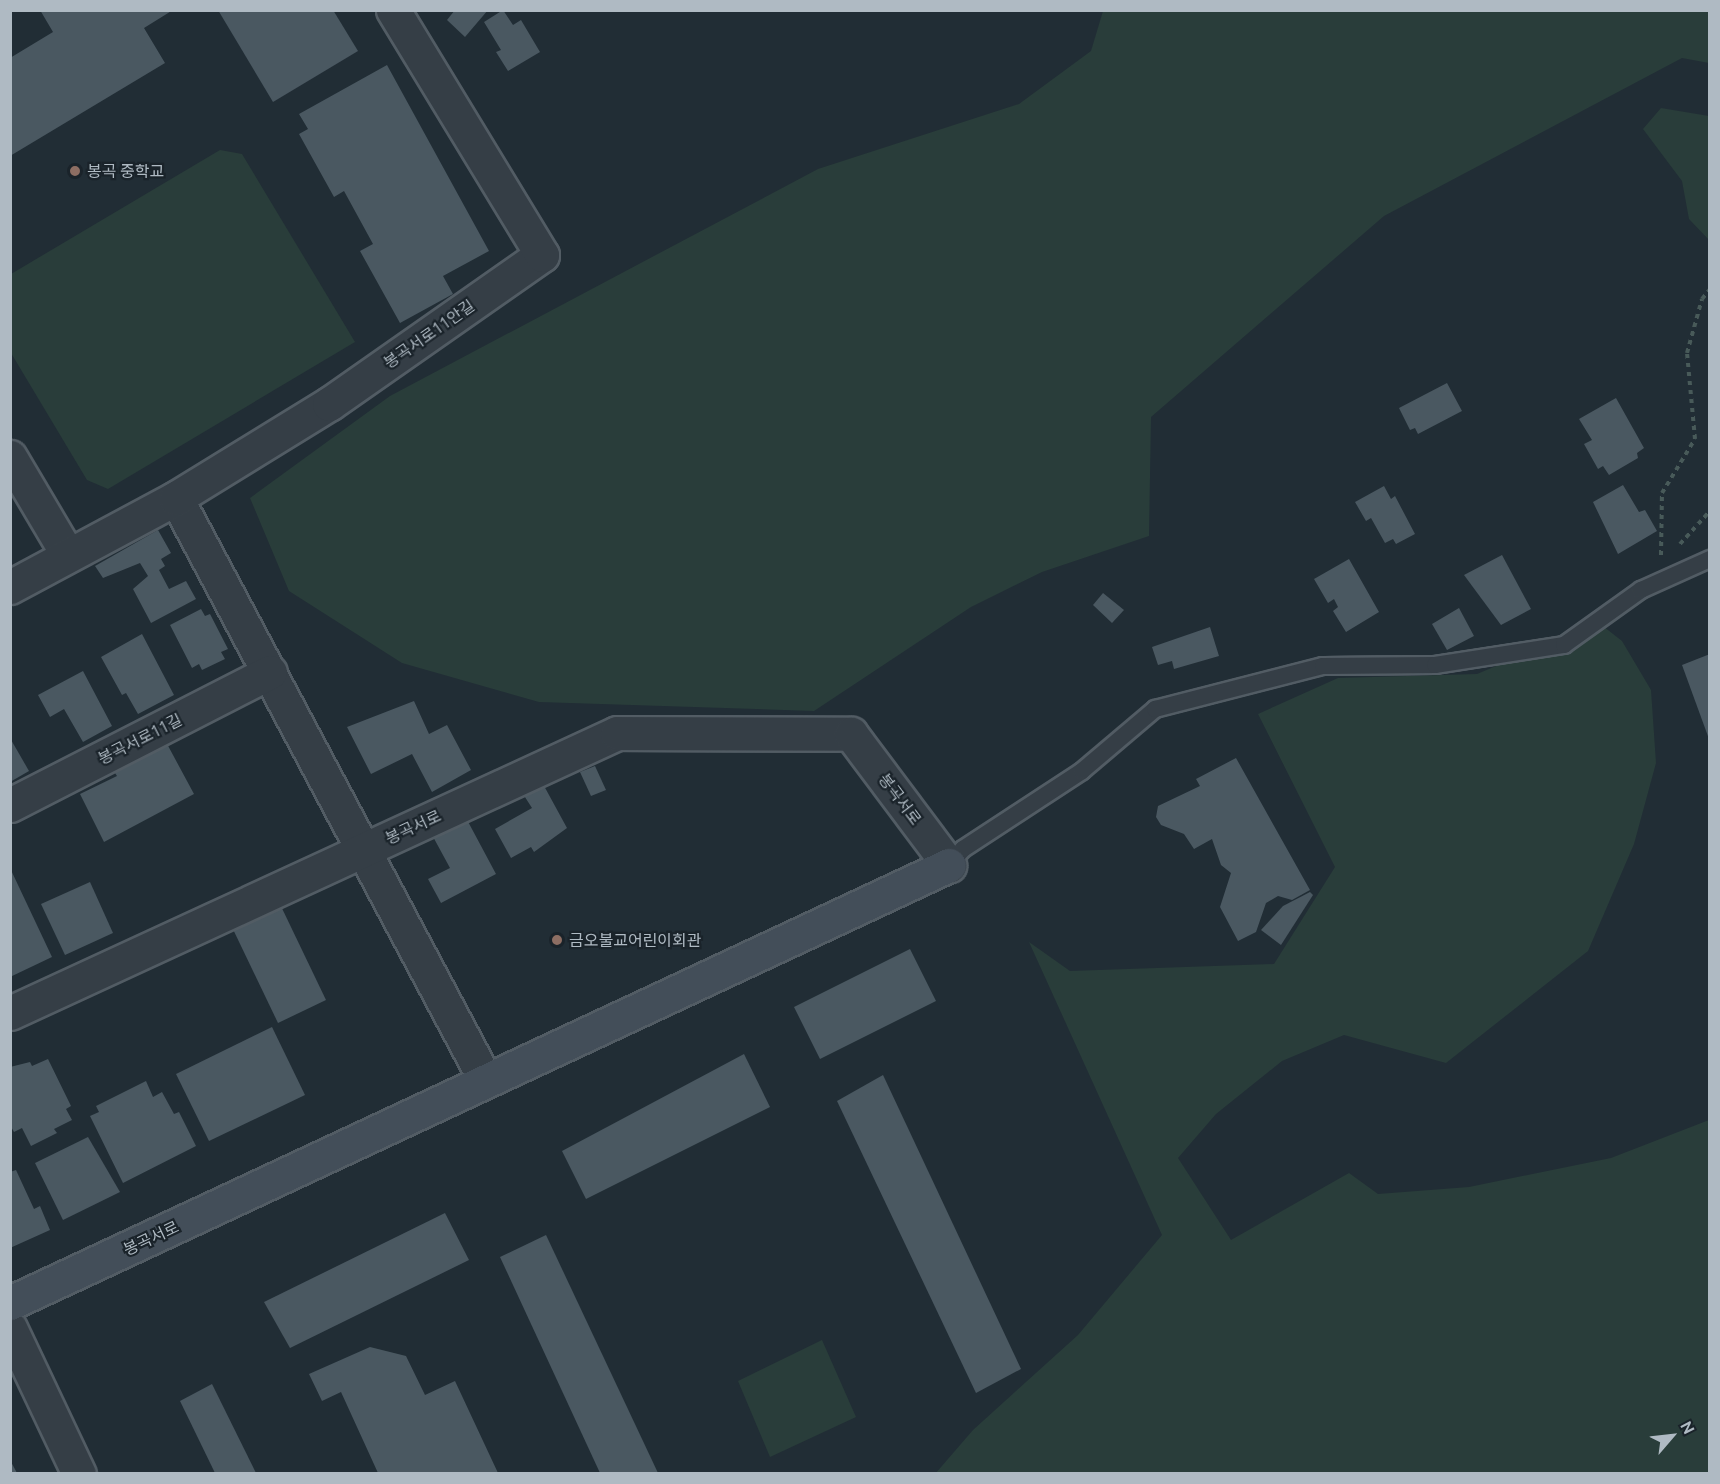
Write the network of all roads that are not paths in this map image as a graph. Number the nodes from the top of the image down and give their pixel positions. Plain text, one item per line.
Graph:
1 (393, 10) edge
2 (10, 457) edge
3 (176, 498) junction
4 (68, 555) junction
5 (1710, 558) edge
6 (10, 587) edge
7 (270, 672) junction
8 (10, 805) edge
9 (364, 850) junction
10 (949, 865) junction
11 (10, 1013) edge
12 (486, 1081) junction
13 (10, 1303) edge
14 (10, 1328) edge
15 (79, 1473) edge

1 - 3 street, 봉곡서로11안길
2 - 4 street
3 - 4 street, 봉곡서로11안길
3 - 7 street, 봉곡서로
4 - 6 street, 봉곡서로11안길
5 - 10 lane
7 - 8 street, 봉곡서로11길
7 - 9 street, 봉곡서로
9 - 10 street, 봉곡서로
9 - 11 street, 봉곡서로
9 - 12 street, 봉곡서로
10 - 12 street, 봉곡서로
12 - 13 street, 봉곡서로
14 - 15 street

